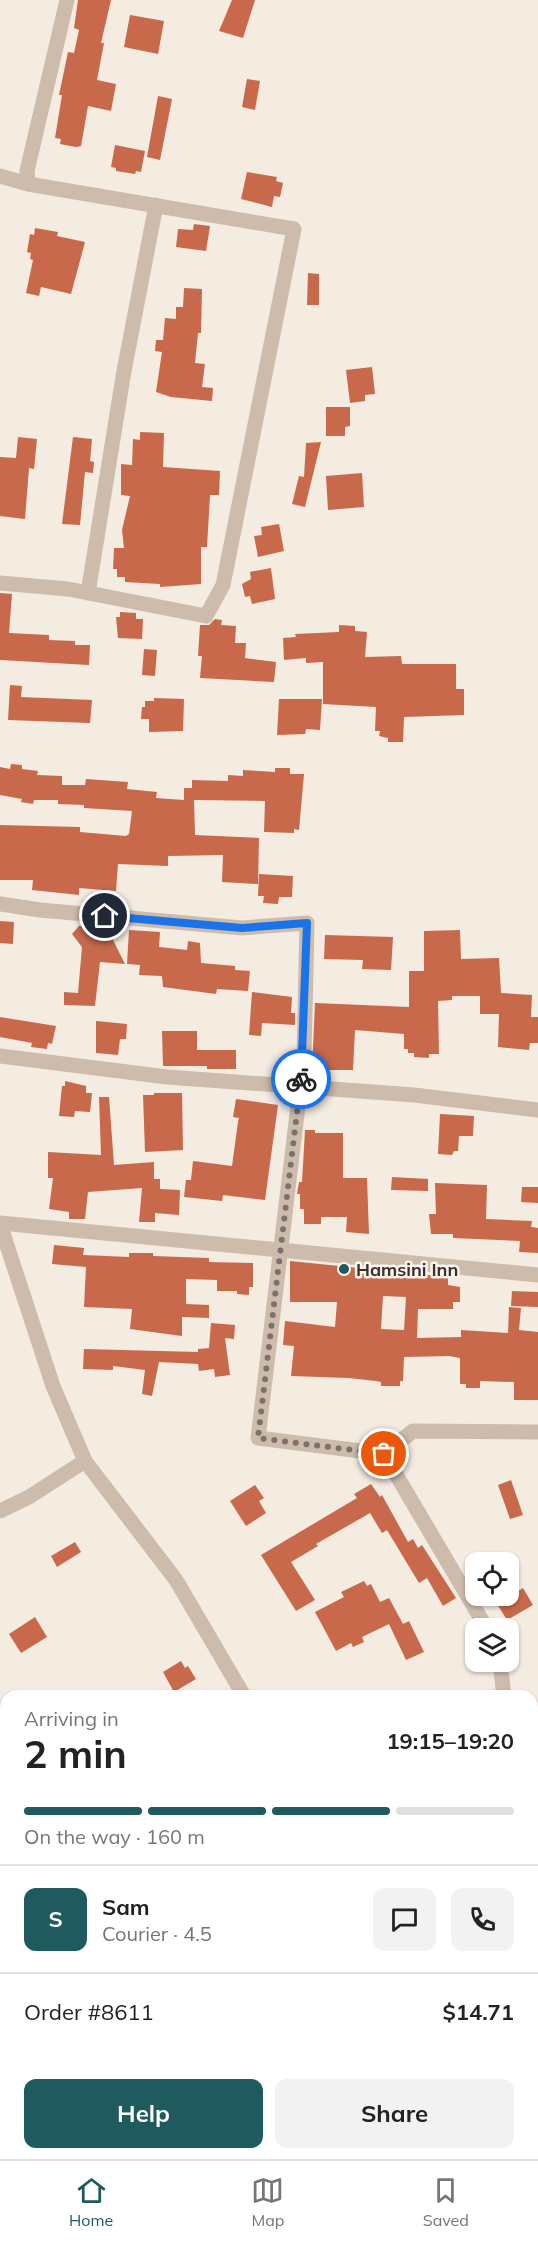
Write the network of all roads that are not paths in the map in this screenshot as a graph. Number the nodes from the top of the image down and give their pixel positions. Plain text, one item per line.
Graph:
1 (67, 0) edge
2 (0, 176) edge
3 (28, 184) junction
4 (156, 205) junction
5 (0, 584) edge
6 (88, 593) junction
7 (0, 904) edge
8 (0, 1056) edge
9 (300, 1088) junction
10 (538, 1110) edge
11 (0, 1223) edge
12 (280, 1250) junction
13 (538, 1275) edge
14 (538, 1432) edge
15 (384, 1454) junction
16 (85, 1461) junction
17 (0, 1512) edge
18 (481, 1618) edge
19 (501, 1672) edge
20 (240, 1690) edge
21 (503, 1690) edge

1 - 3 street
2 - 3 street
3 - 4 street
4 - 6 street
4 - 6 street
5 - 6 street
7 - 9 street
8 - 9 street
9 - 10 street
9 - 12 street
11 - 12 street
11 - 16 street
12 - 13 street
12 - 15 street
14 - 15 street
15 - 18 street
16 - 17 street
16 - 20 street
19 - 21 street

